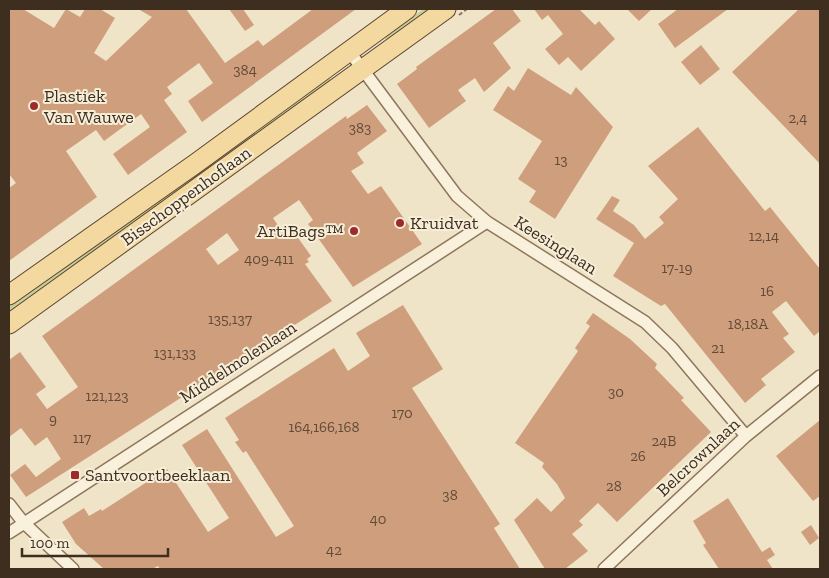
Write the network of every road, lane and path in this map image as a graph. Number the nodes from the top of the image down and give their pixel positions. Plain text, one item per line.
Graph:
1 (407, 9) edge
2 (446, 9) edge
3 (349, 50) junction
4 (363, 68) junction
5 (487, 222) junction
6 (9, 295) edge
7 (9, 324) edge
8 (820, 376) edge
9 (746, 436) junction
10 (9, 504) edge
11 (23, 522) junction
12 (9, 533) edge
13 (73, 569) edge
14 (604, 569) edge

1 - 3 main road, Bisschoppenhoflaan
2 - 4 main road, Bisschoppenhoflaan
3 - 4 street
3 - 6 main road, Bisschoppenhoflaan
4 - 5 street, Keesinglaan
4 - 7 main road, Bisschoppenhoflaan
5 - 9 street, Keesinglaan
5 - 11 street, Middelmolenlaan
8 - 9 street, Belcrownlaan
9 - 14 street, Belcrownlaan
10 - 11 street
11 - 12 street, Middelmolenlaan
11 - 13 street

